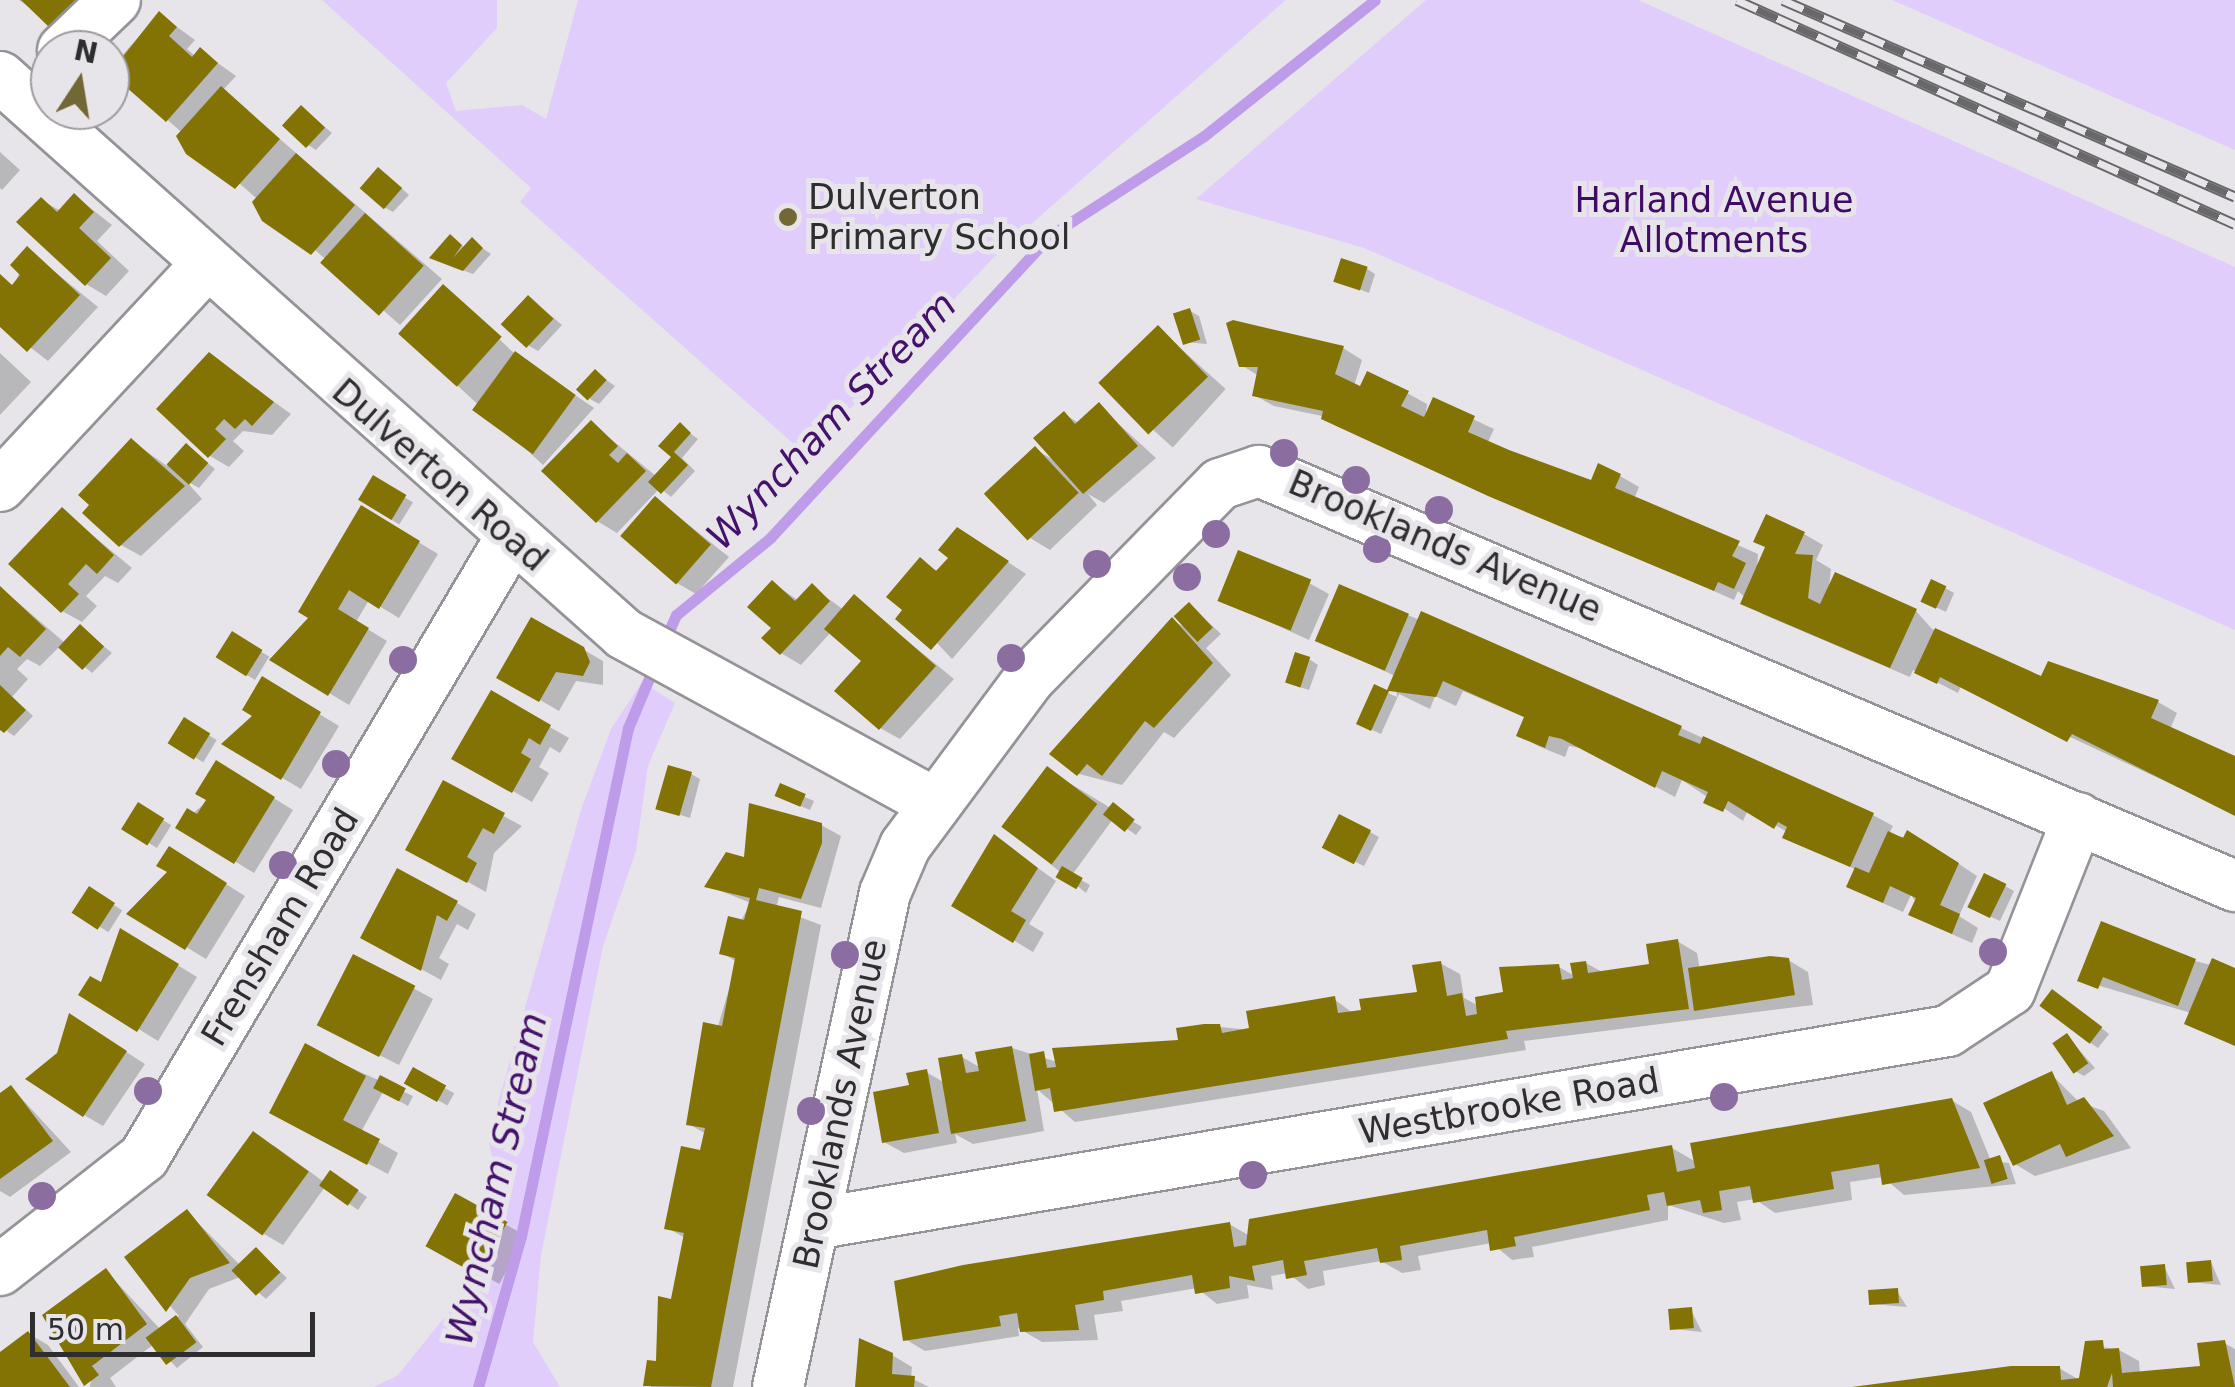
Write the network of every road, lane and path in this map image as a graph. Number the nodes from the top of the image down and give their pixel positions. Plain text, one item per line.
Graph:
1 (115, 0) edge
2 (84, 30) edge
3 (22, 78) edge
4 (204, 266) junction
5 (0, 486) edge
6 (510, 539) junction
7 (932, 802) junction
8 (2078, 818) junction
9 (2235, 886) edge
10 (814, 1224) junction
11 (0, 1270) edge
12 (778, 1387) edge

1 - 2 street
3 - 4 street, Dulverton Road
4 - 5 street
4 - 6 street, Dulverton Road
6 - 7 street, Dulverton Road
6 - 11 street, Frensham Road
7 - 8 street, Brooklands Avenue
7 - 10 street, Brooklands Avenue
8 - 9 street, Brooklands Avenue
8 - 10 street, Westbrooke Road
10 - 12 street, Brooklands Avenue

